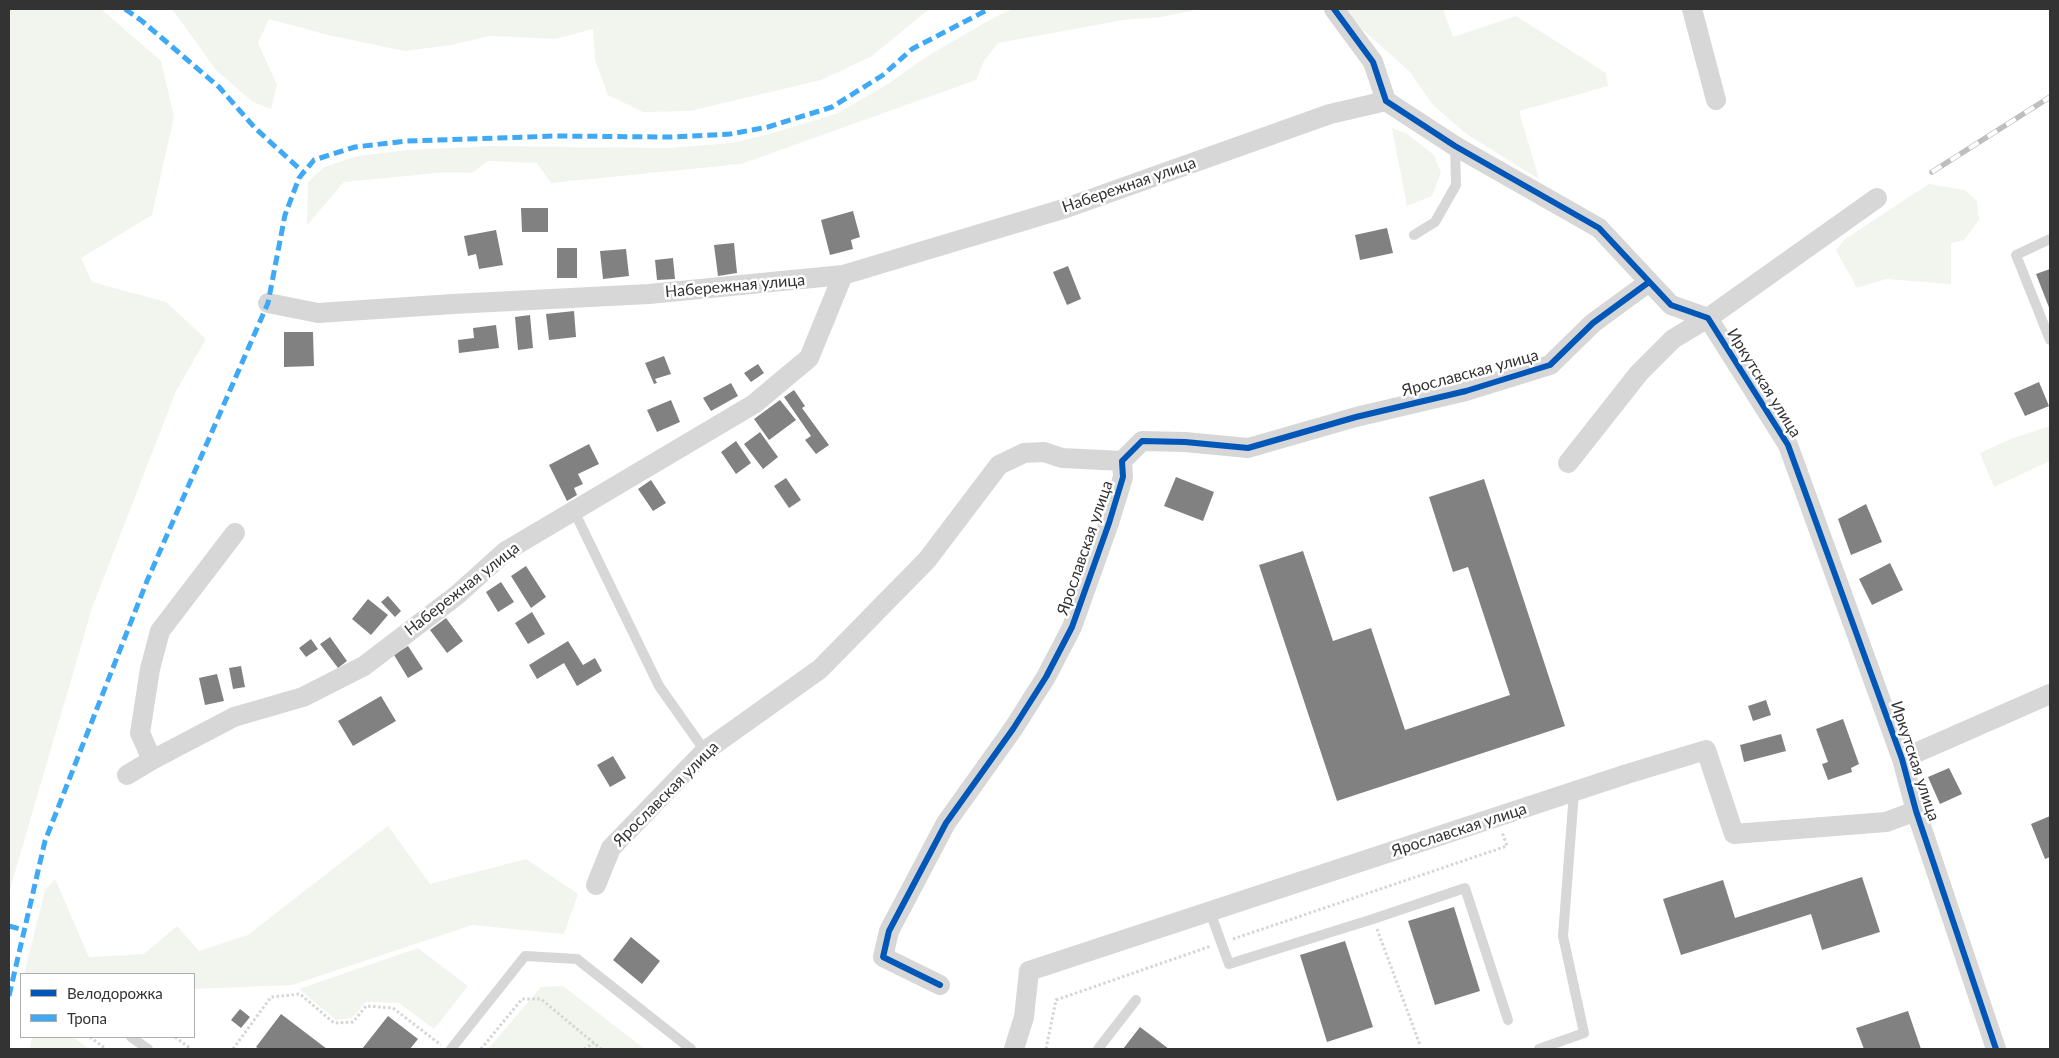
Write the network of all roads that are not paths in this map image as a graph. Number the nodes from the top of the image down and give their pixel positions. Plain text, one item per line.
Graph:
1 (1334, 9) edge
2 (1692, 9) edge
3 (1716, 100) dead end
4 (1386, 101) junction
5 (1455, 146) junction
6 (1877, 198) dead end
7 (1414, 234) dead end
8 (2050, 239) edge
9 (843, 275) junction
10 (1649, 282) junction
11 (268, 303) dead end
12 (1708, 318) junction
13 (2050, 340) edge
14 (1122, 461) junction
15 (1568, 464) dead end
16 (574, 511) junction
17 (235, 533) dead end
18 (2050, 694) edge
19 (705, 751) junction
20 (152, 760) junction
21 (1902, 760) junction
22 (127, 775) dead end
23 (1574, 792) junction
24 (1916, 811) junction
25 (596, 885) dead end
26 (1210, 912) junction
27 (940, 985) dead end
28 (1136, 1000) dead end
29 (1508, 1020) dead end
30 (133, 1038) edge
31 (148, 1049) edge
32 (451, 1049) edge
33 (691, 1049) edge
34 (1014, 1049) edge
35 (1098, 1049) edge
36 (1539, 1049) edge
37 (1996, 1049) edge

1 - 4 street
2 - 3 street
4 - 5 street, Иркутская улица
4 - 9 street, Набережная улица
5 - 7 lane
5 - 10 street, Иркутская улица
6 - 12 street
8 - 13 lane
9 - 11 street, Набережная улица
9 - 16 street, Набережная улица
10 - 12 street, Иркутская улица
10 - 14 street, Ярославская улица
12 - 15 street
12 - 21 street, Иркутская улица
14 - 19 street, Ярославская улица
14 - 27 street, Ярославская улица
16 - 19 lane
16 - 20 street, Набережная улица
17 - 20 street
18 - 21 street
19 - 25 street, Ярославская улица
20 - 22 street, Набережная улица
21 - 24 street, Иркутская улица
23 - 24 street, Ярославская улица
23 - 26 street, Ярославская улица
23 - 36 lane
24 - 37 street, Иркутская улица
26 - 29 lane
26 - 34 street, Ярославская улица
28 - 35 lane
30 - 31 lane
32 - 33 lane

